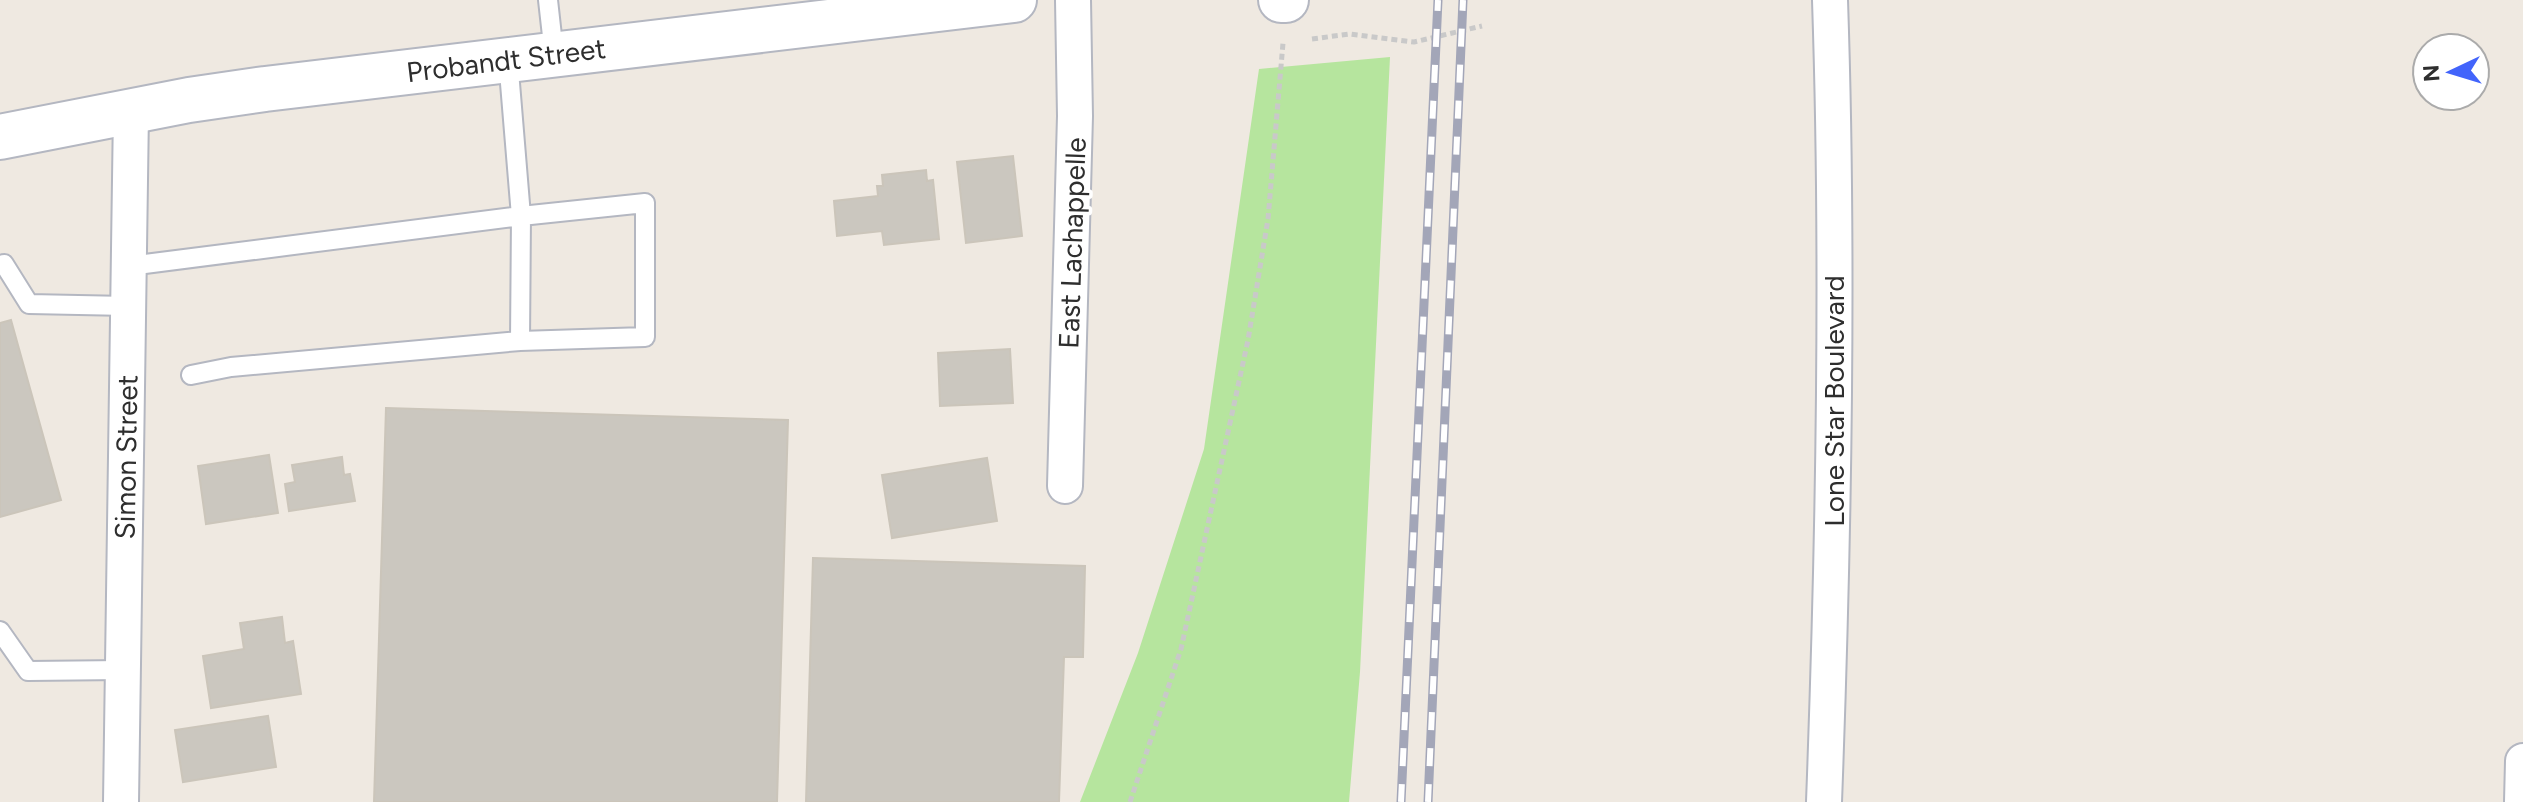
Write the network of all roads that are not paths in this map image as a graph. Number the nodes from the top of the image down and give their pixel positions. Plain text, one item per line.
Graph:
1 (548, 0) edge
2 (1014, 0) edge
3 (1073, 0) edge
4 (1830, 0) edge
5 (554, 54) junction
6 (508, 59) junction
7 (131, 111) junction
8 (0, 137) edge
9 (521, 216) junction
10 (0, 265) edge
11 (129, 266) junction
12 (128, 306) junction
13 (520, 341) junction
14 (191, 375) dead end
15 (1065, 486) dead end
16 (0, 631) edge
17 (123, 670) junction
18 (2523, 761) edge
19 (121, 802) edge
20 (1824, 802) edge
21 (2522, 802) edge

1 - 5 lane
2 - 5 main road, Probandt Street
3 - 15 street, East Lachappelle
4 - 20 street, Lone Star Boulevard
5 - 6 main road, Probandt Street
6 - 7 main road, Probandt Street
6 - 9 lane
7 - 8 main road, Probandt Street
7 - 11 street, Simon Street
9 - 11 lane
9 - 13 lane
9 - 13 lane
10 - 12 lane
11 - 12 street, Simon Street
12 - 17 street, Simon Street
13 - 14 lane
16 - 17 lane
17 - 19 street, Simon Street
18 - 21 street

